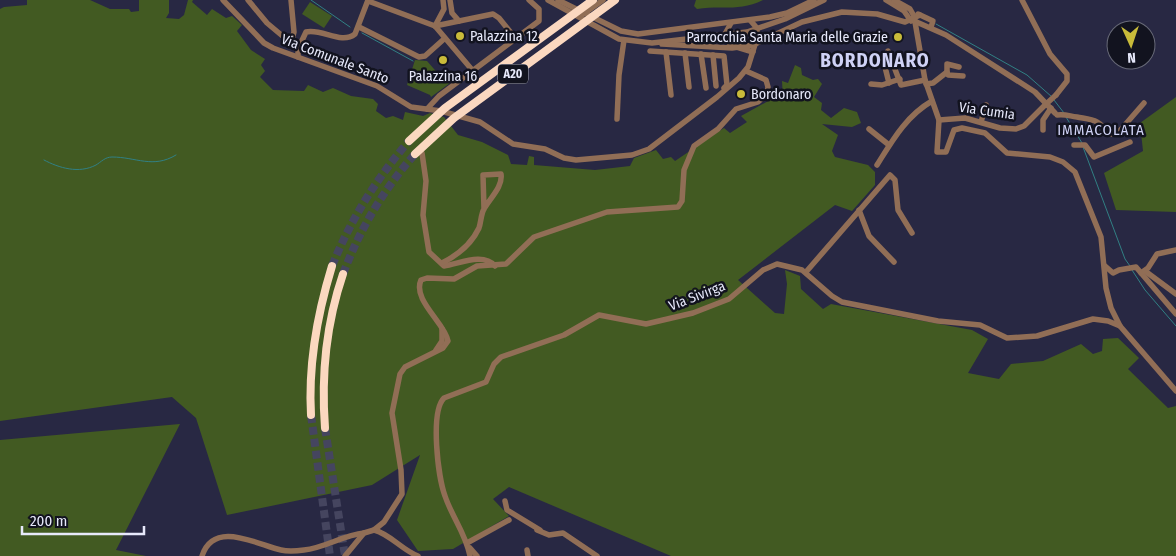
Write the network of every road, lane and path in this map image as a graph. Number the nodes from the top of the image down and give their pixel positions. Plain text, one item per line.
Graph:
1 (223, 0) edge
2 (248, 0) edge
3 (291, 0) edge
4 (368, 0) edge
5 (443, 0) edge
6 (450, 0) edge
7 (528, 0) edge
8 (548, 0) edge
9 (558, 0) edge
10 (593, 0) edge
11 (603, 0) edge
12 (616, 0) edge
13 (814, 0) edge
14 (824, 0) edge
15 (886, 0) edge
16 (894, 0) edge
17 (1022, 0) edge
18 (582, 15) junction
19 (914, 16) junction
20 (750, 20) junction
21 (459, 22) junction
22 (731, 23) junction
23 (435, 26) junction
24 (359, 27) junction
25 (757, 30) junction
26 (725, 36) junction
27 (444, 39) junction
28 (516, 39) junction
29 (624, 40) junction
30 (291, 42) junction
31 (652, 43) junction
32 (756, 44) junction
33 (732, 48) junction
34 (298, 49) junction
35 (650, 50) dead end
36 (888, 51) dead end
37 (666, 52) junction
38 (753, 52) junction
39 (685, 53) junction
40 (701, 54) junction
41 (713, 55) junction
42 (298, 58) junction
43 (892, 62) junction
44 (959, 67) dead end
45 (473, 71) junction
46 (746, 71) junction
47 (715, 72) junction
48 (947, 72) junction
49 (726, 73) junction
50 (963, 76) dead end
51 (740, 78) junction
52 (900, 79) junction
53 (889, 82) junction
54 (871, 84) dead end
55 (930, 84) junction
56 (716, 86) dead end
57 (689, 87) dead end
58 (706, 88) dead end
59 (672, 95) dead end
60 (717, 97) junction
61 (932, 101) junction
62 (1144, 103) dead end
63 (986, 105) dead end
64 (427, 109) junction
65 (1055, 112) junction
66 (617, 118) dead end
67 (939, 120) junction
68 (981, 122) junction
69 (869, 129) dead end
70 (1043, 130) dead end
71 (409, 141) tunnel mouth
72 (1130, 142) dead end
73 (889, 145) junction
74 (1074, 145) dead end
75 (418, 153) joint
76 (877, 165) dead end
77 (484, 209) junction
78 (859, 210) junction
79 (912, 233) dead end
80 (1176, 250) edge
81 (894, 262) dead end
82 (442, 263) junction
83 (332, 266) tunnel mouth
84 (494, 266) junction
85 (1105, 266) junction
86 (806, 272) junction
87 (1143, 272) junction
88 (342, 277) tunnel mouth
89 (1176, 294) edge
90 (1176, 314) edge
91 (1120, 326) junction
92 (1176, 391) edge
93 (310, 415) tunnel mouth
94 (326, 428) tunnel mouth
95 (505, 501) dead end
96 (509, 520) dead end
97 (374, 530) junction
98 (537, 530) dead end
99 (364, 533) junction
100 (544, 534) junction
101 (468, 545) junction
102 (202, 556) edge
103 (345, 556) edge
104 (418, 556) edge
105 (470, 556) edge
106 (478, 556) edge
107 (597, 556) edge

1 - 42 street, Via Comunale Santo
2 - 30 street
3 - 30 street
4 - 23 street
4 - 24 street
5 - 23 street
6 - 21 street
7 - 28 street
8 - 18 street
9 - 18 street
10 - 71 highway, A20, bridge
11 - 18 street
12 - 75 highway, A20, bridge
13 - 20 street
14 - 25 street
15 - 19 street
16 - 19 street
17 - 68 street, Via Cumia, bridge
18 - 22 street
18 - 29 street
19 - 32 street
19 - 55 street
19 - 65 street
20 - 22 street
20 - 25 street
21 - 23 street
21 - 28 street
22 - 26 street
23 - 27 street
24 - 27 street
24 - 34 street
25 - 26 street
25 - 32 street
26 - 31 street
26 - 33 street
27 - 45 street
28 - 45 street
29 - 31 street
29 - 66 street
30 - 34 street
31 - 33 street
32 - 33 street
32 - 38 street
33 - 38 street
34 - 42 street
35 - 37 street
36 - 43 street
37 - 39 street
37 - 59 street
38 - 46 street
39 - 40 street
39 - 57 street
40 - 41 street
40 - 58 street
41 - 47 street
41 - 49 street
42 - 64 street, Via Comunale Santo
43 - 52 street
43 - 53 street
44 - 48 street
45 - 64 street
46 - 51 street, Via Comunale Santo
46 - 84 street
47 - 49 street
47 - 56 street
48 - 50 street
48 - 55 street
49 - 51 street
49 - 60 street
51 - 60 street, Via Comunale Santo
52 - 53 street
52 - 55 street
53 - 54 street
55 - 61 street
60 - 64 street, Via Comunale Santo
61 - 67 street
61 - 73 street
62 - 65 street
63 - 68 street
65 - 70 street
67 - 68 street, Via Cumia
67 - 85 street
69 - 73 street
72 - 74 street
73 - 76 street
75 - 82 street
77 - 77 street
77 - 82 street
78 - 79 street
78 - 81 street
78 - 86 street
80 - 87 street
82 - 84 street
83 - 93 highway
84 - 97 street
85 - 87 street
85 - 91 street
86 - 91 street, Via Sivirga
86 - 101 street, Via Sivirga
87 - 89 street
87 - 90 street
88 - 94 highway
91 - 92 street
95 - 100 street
96 - 101 street
97 - 99 street
97 - 104 street
98 - 100 street
99 - 102 street
99 - 103 street
100 - 107 street
101 - 105 street, Via Sivirga
101 - 106 street

